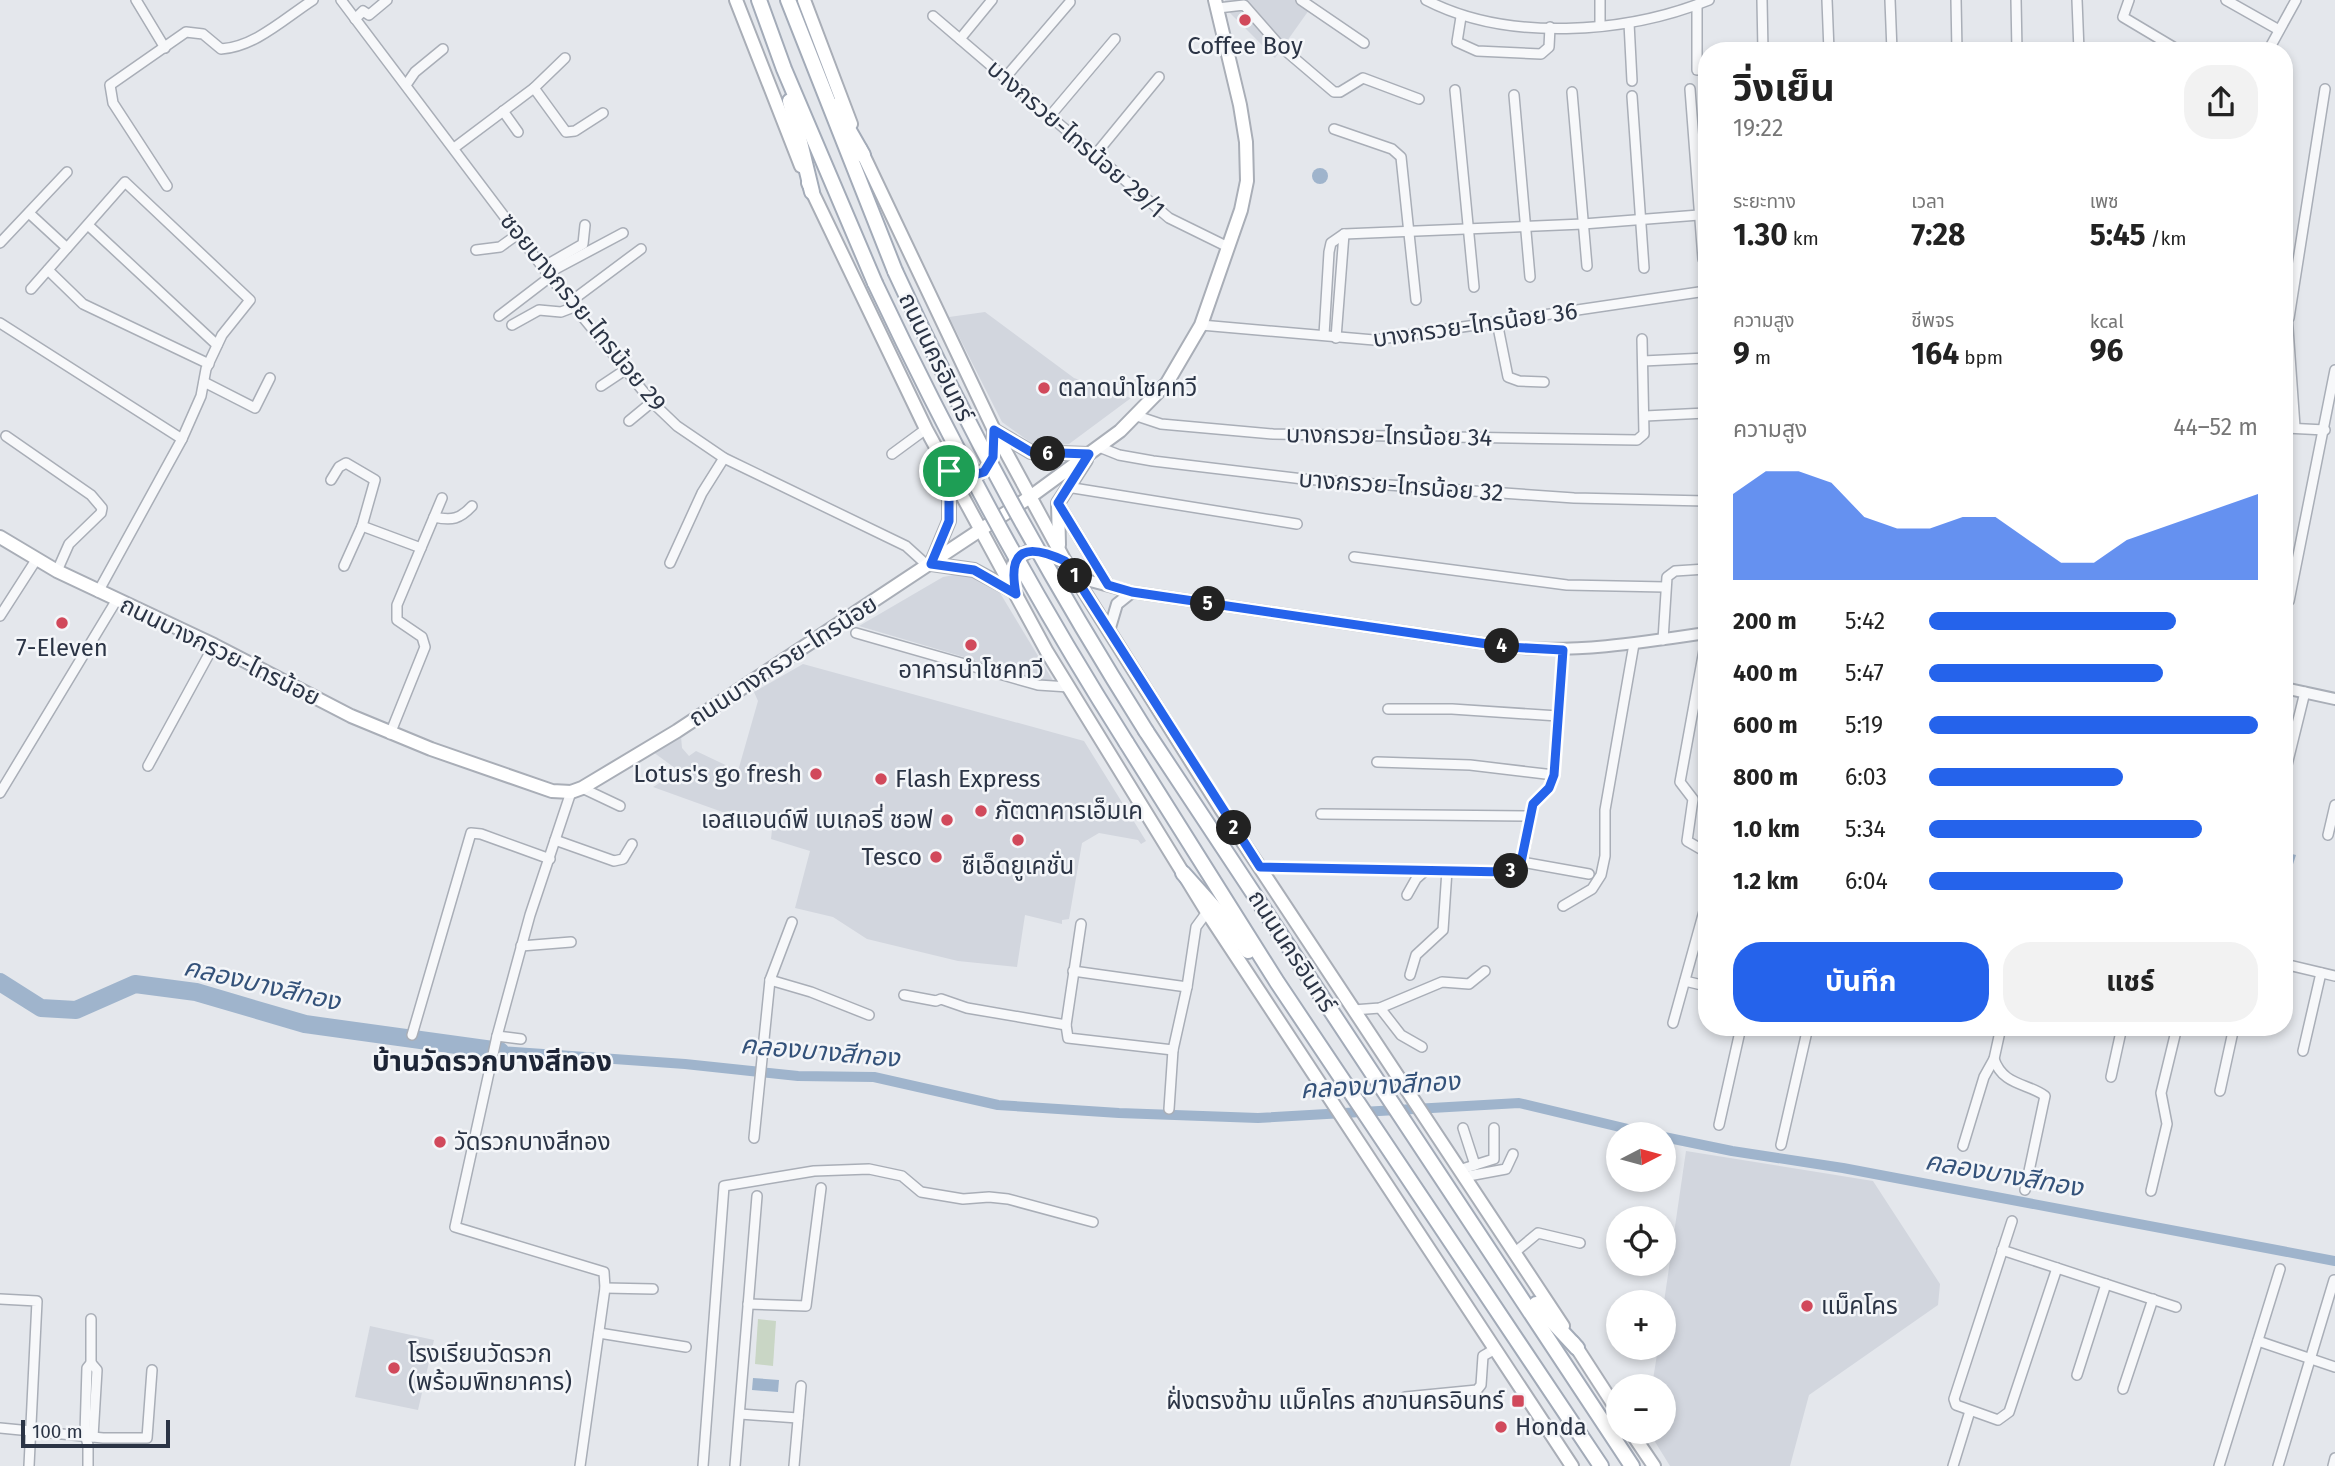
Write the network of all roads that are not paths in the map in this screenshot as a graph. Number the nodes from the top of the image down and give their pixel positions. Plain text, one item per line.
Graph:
1 (136, 0) edge
2 (313, 0) edge
3 (341, 0) edge
4 (387, 0) edge
5 (736, 0) edge
6 (759, 0) edge
7 (788, 0) edge
8 (804, 0) edge
9 (992, 0) edge
10 (1301, 0) edge
11 (1426, 0) edge
12 (1600, 0) edge
13 (1679, 0) edge
14 (1709, 0) edge
15 (1762, 0) edge
16 (1827, 0) edge
17 (1890, 0) edge
18 (1956, 0) edge
19 (2016, 0) edge
20 (2077, 0) edge
21 (2129, 0) edge
22 (2226, 0) edge
23 (2296, 0) edge
24 (1070, 2) dead end
25 (1216, 4) edge
26 (1696, 5) junction
27 (1679, 11) junction
28 (933, 16) dead end
29 (1461, 17) junction
30 (355, 19) junction
31 (1629, 23) junction
32 (1600, 26) junction
33 (1550, 27) junction
34 (2279, 30) junction
35 (960, 39) junction
36 (1115, 39) dead end
37 (1763, 42) edge
38 (1829, 42) edge
39 (1892, 42) edge
40 (1957, 42) edge
41 (2017, 42) edge
42 (2079, 42) edge
43 (2164, 42) edge
44 (2273, 42) edge
45 (1364, 43) dead end
46 (165, 48) junction
47 (443, 49) dead end
48 (565, 58) dead end
49 (811, 62) junction
50 (784, 69) junction
51 (1697, 70) dead end
52 (1159, 77) dead end
53 (1005, 78) junction
54 (1632, 81) dead end
55 (406, 85) junction
56 (534, 88) junction
57 (1690, 89) dead end
58 (2325, 89) dead end
59 (1455, 90) dead end
60 (1572, 92) dead end
61 (1514, 95) dead end
62 (1632, 96) dead end
63 (1419, 99) dead end
64 (503, 111) junction
65 (603, 113) dead end
66 (1050, 116) junction
67 (1334, 130) dead end
68 (518, 132) dead end
69 (454, 148) junction
70 (863, 155) junction
71 (1095, 155) junction
72 (67, 172) dead end
73 (167, 186) dead end
74 (812, 192) junction
75 (1698, 201) edge
76 (29, 213) junction
77 (1698, 215) edge
78 (1640, 220) junction
79 (1583, 224) junction
80 (88, 225) junction
81 (585, 225) dead end
82 (1467, 226) junction
83 (1525, 227) junction
84 (1409, 230) junction
85 (623, 233) dead end
86 (1344, 233) junction
87 (518, 234) junction
88 (0, 243) edge
89 (67, 247) junction
90 (1228, 247) junction
91 (641, 249) dead end
92 (476, 250) dead end
93 (1587, 266) dead end
94 (1644, 268) dead end
95 (48, 270) junction
96 (547, 272) junction
97 (1530, 277) dead end
98 (1474, 287) dead end
99 (31, 289) dead end
100 (1698, 292) edge
101 (2293, 293) edge
102 (1416, 300) dead end
103 (572, 304) junction
104 (499, 316) dead end
105 (1497, 322) junction
106 (0, 323) edge
107 (512, 325) dead end
108 (1201, 325) junction
109 (1324, 335) junction
110 (1336, 338) junction
111 (1642, 339) dead end
112 (217, 345) junction
113 (1698, 358) edge
114 (1643, 361) junction
115 (209, 364) junction
116 (625, 370) junction
117 (2335, 370) edge
118 (270, 378) dead end
119 (204, 382) junction
120 (1544, 382) dead end
121 (601, 386) dead end
122 (2293, 391) edge
123 (652, 402) junction
124 (1698, 413) edge
125 (1137, 416) junction
126 (1645, 416) junction
127 (629, 421) dead end
128 (2295, 427) joint
129 (926, 429) junction
130 (994, 430) junction
131 (2325, 430) junction
132 (6, 436) dead end
133 (182, 439) junction
134 (1094, 450) junction
135 (892, 454) dead end
136 (724, 457) junction
137 (949, 471) junction
138 (331, 480) dead end
139 (1067, 487) junction
140 (1030, 497) junction
141 (442, 498) dead end
142 (1698, 501) edge
143 (1058, 503) junction
144 (471, 506) dead end
145 (434, 517) junction
146 (1297, 524) dead end
147 (362, 526) junction
148 (981, 530) junction
149 (0, 537) edge
150 (422, 548) junction
151 (1062, 556) junction
152 (1354, 557) dead end
153 (36, 560) junction
154 (670, 563) dead end
155 (929, 565) junction
156 (344, 566) dead end
157 (1698, 570) edge
158 (57, 571) junction
159 (1075, 577) junction
160 (2293, 582) edge
161 (1108, 585) junction
162 (1665, 587) junction
163 (98, 592) junction
164 (1132, 592) junction
165 (1016, 594) junction
166 (116, 601) junction
167 (0, 615) edge
168 (1109, 631) junction
169 (856, 633) dead end
170 (1698, 634) edge
171 (1663, 640) junction
172 (1634, 644) junction
173 (214, 645) junction
174 (1563, 650) junction
175 (1698, 683) edge
176 (1069, 687) junction
177 (2293, 690) edge
178 (2305, 692) junction
179 (2335, 698) edge
180 (1388, 709) dead end
181 (1558, 716) junction
182 (390, 734) junction
183 (2293, 741) edge
184 (1377, 762) dead end
185 (148, 766) dead end
186 (1554, 775) junction
187 (576, 790) junction
188 (0, 793) edge
189 (620, 806) dead end
190 (2335, 806) edge
191 (1321, 814) dead end
192 (1530, 816) junction
193 (2328, 835) dead end
194 (555, 840) junction
195 (632, 844) dead end
196 (1698, 848) edge
197 (550, 859) junction
198 (1521, 864) junction
199 (1260, 867) junction
200 (1426, 870) junction
201 (1447, 870) junction
202 (1183, 873) junction
203 (1589, 874) dead end
204 (1407, 895) dead end
205 (1563, 906) dead end
206 (1207, 912) junction
207 (792, 922) dead end
208 (1081, 924) dead end
209 (1698, 933) edge
210 (572, 942) dead end
211 (521, 946) junction
212 (2293, 966) edge
213 (1073, 971) junction
214 (1485, 971) dead end
215 (2321, 973) junction
216 (1410, 975) dead end
217 (2335, 976) edge
218 (770, 980) junction
219 (1685, 981) junction
220 (1277, 982) junction
221 (1698, 984) edge
222 (1187, 987) junction
223 (904, 995) dead end
224 (1380, 1008) junction
225 (1353, 1010) junction
226 (869, 1015) dead end
227 (1673, 1023) dead end
228 (1066, 1025) junction
229 (412, 1035) dead end
230 (1739, 1036) edge
231 (1806, 1036) edge
232 (1999, 1036) edge
233 (2120, 1036) edge
234 (2175, 1036) edge
235 (2232, 1036) edge
236 (496, 1038) junction
237 (521, 1039) dead end
238 (1422, 1047) dead end
239 (1172, 1050) junction
240 (2303, 1051) dead end
241 (1994, 1059) junction
242 (2111, 1077) dead end
243 (2220, 1091) dead end
244 (1169, 1110) dead end
245 (1719, 1125) dead end
246 (1463, 1128) dead end
247 (1494, 1128) dead end
248 (754, 1138) dead end
249 (1781, 1145) dead end
250 (1963, 1146) dead end
251 (1513, 1154) dead end
252 (1475, 1165) junction
253 (1461, 1174) junction
254 (821, 1188) dead end
255 (2025, 1190) dead end
256 (2151, 1191) dead end
257 (757, 1196) dead end
258 (2012, 1220) dead end
259 (1093, 1222) dead end
260 (1580, 1243) dead end
261 (2002, 1250) junction
262 (1514, 1254) junction
263 (2057, 1268) junction
264 (2280, 1269) dead end
265 (1510, 1279) junction
266 (2334, 1280) edge
267 (2106, 1284) junction
268 (605, 1288) junction
269 (653, 1289) dead end
270 (0, 1298) edge
271 (2153, 1299) junction
272 (748, 1304) junction
273 (2176, 1307) dead end
274 (91, 1319) dead end
275 (599, 1333) junction
276 (2258, 1341) junction
277 (686, 1347) dead end
278 (1577, 1348) junction
279 (1495, 1349) junction
280 (2309, 1358) junction
281 (2335, 1367) edge
282 (152, 1370) dead end
283 (2077, 1375) dead end
284 (800, 1386) dead end
285 (2123, 1389) dead end
286 (1606, 1393) edge
287 (1405, 1398) dead end
288 (1970, 1411) junction
289 (740, 1414) junction
290 (799, 1418) junction
291 (0, 1428) edge
292 (31, 1430) junction
293 (89, 1435) junction
294 (1639, 1444) edge
295 (2335, 1458) edge
296 (29, 1466) edge
297 (88, 1466) edge
298 (580, 1466) edge
299 (703, 1466) edge
300 (735, 1466) edge
301 (794, 1466) edge
302 (1572, 1466) edge
303 (1601, 1466) edge
304 (1632, 1466) edge
305 (1654, 1466) edge
306 (1953, 1466) edge
307 (2219, 1466) edge
308 (2278, 1466) edge
309 (2333, 1466) edge

1 - 46 street
2 - 46 street
3 - 30 street, ซอยบางกรวย-ไทรน้อย 29
4 - 30 street
5 - 74 main road, ถนนนครอินทร์
6 - 50 main road, ถนนนครอินทร์
7 - 49 main road, ถนนนครอินทร์
8 - 70 main road, ถนนนครอินทร์
9 - 35 street
10 - 45 street
11 - 29 street
12 - 32 street
13 - 27 street
14 - 26 street
15 - 37 street
16 - 38 street
17 - 39 street
18 - 40 street
19 - 41 street
20 - 42 street
21 - 43 street
22 - 34 street
23 - 34 street
24 - 53 street
25 - 63 street
25 - 90 main road, ถนนบางกรวย-ไทรน้อย
26 - 27 street
26 - 51 street
27 - 31 street
28 - 35 street, บางกรวย-ไทรน้อย 29/1
29 - 33 street
29 - 33 street
30 - 55 street, ซอยบางกรวย-ไทรน้อย 29
31 - 32 street
31 - 54 street
32 - 33 street
34 - 44 street
35 - 53 street, บางกรวย-ไทรน้อย 29/1
36 - 66 street
46 - 73 street
47 - 55 street
48 - 56 street
49 - 70 main road
49 - 265 main road, ถนนนครอินทร์, bridge
50 - 74 main road
50 - 220 main road, ถนนนครอินทร์, bridge
52 - 71 street
53 - 66 street, บางกรวย-ไทรน้อย 29/1
55 - 69 street, ซอยบางกรวย-ไทรน้อย 29
56 - 64 street
56 - 65 street
57 - 75 street
58 - 101 street
59 - 82 street
60 - 79 street
61 - 83 street
62 - 78 street
64 - 68 street
64 - 69 street
66 - 71 street, บางกรวย-ไทรน้อย 29/1
67 - 84 street
69 - 87 street, ซอยบางกรวย-ไทรน้อย 29
70 - 130 main road, ถนนนครอินทร์
71 - 90 street, บางกรวย-ไทรน้อย 29/1
72 - 76 street
74 - 129 main road, ถนนนครอินทร์
76 - 88 street
76 - 89 street
77 - 78 street
78 - 79 street
78 - 94 street
79 - 83 street
79 - 93 street
80 - 89 street
80 - 112 street
80 - 112 street
81 - 96 street
82 - 83 street
82 - 84 street
82 - 98 street
83 - 97 street
84 - 86 street
84 - 102 street
85 - 96 street
86 - 109 street
86 - 110 street
87 - 92 street
87 - 96 street, ซอยบางกรวย-ไทรน้อย 29
89 - 95 street
90 - 108 main road, ถนนบางกรวย-ไทรน้อย
91 - 103 street
95 - 99 street
95 - 115 street
96 - 103 street, ซอยบางกรวย-ไทรน้อย 29
96 - 104 street
100 - 105 street, บางกรวย-ไทรน้อย 36
103 - 107 street
103 - 116 street, ซอยบางกรวย-ไทรน้อย 29
105 - 110 street, บางกรวย-ไทรน้อย 36
105 - 120 street
106 - 133 street
108 - 109 street, บางกรวย-ไทรน้อย 36
108 - 125 main road, ถนนบางกรวย-ไทรน้อย
109 - 110 street, บางกรวย-ไทรน้อย 36
111 - 114 street
112 - 115 street
113 - 114 street
114 - 126 street
115 - 119 street
116 - 121 street
116 - 123 street, ซอยบางกรวย-ไทรน้อย 29
117 - 131 street
118 - 119 street
119 - 133 street
122 - 128 street
123 - 127 street
123 - 136 street, ซอยบางกรวย-ไทรน้อย 29
124 - 126 street
125 - 126 street, บางกรวย-ไทรน้อย 34
125 - 134 main road, ถนนบางกรวย-ไทรน้อย
128 - 131 street
129 - 135 street
129 - 137 main road, ถนนนครอินทร์
130 - 134 main road
130 - 137 main road
130 - 140 main road, ถนนนครอินทร์
131 - 160 street
132 - 158 street
133 - 163 street
134 - 139 main road
134 - 140 main road, ถนนบางกรวย-ไทรน้อย
134 - 142 street, บางกรวย-ไทรน้อย 32
136 - 154 street
136 - 155 street, ซอยบางกรวย-ไทรน้อย 29
137 - 148 main road, ถนนนครอินทร์
137 - 155 main road
138 - 147 street
139 - 143 main road
139 - 146 street
140 - 148 main road, ถนนบางกรวย-ไทรน้อย
140 - 151 main road, ถนนนครอินทร์
141 - 145 street
143 - 151 main road
143 - 161 street
144 - 145 street
145 - 150 street
147 - 150 street
147 - 156 street
148 - 155 main road, ถนนบางกรวย-ไทรน้อย
148 - 165 main road, ถนนนครอินทร์
149 - 153 main road, ถนนบางกรวย-ไทรน้อย
150 - 182 street
151 - 159 main road, ถนนนครอินทร์
151 - 165 main road
152 - 162 street
153 - 158 main road, ถนนบางกรวย-ไทรน้อย
153 - 167 street
155 - 165 main road
155 - 187 main road, ถนนบางกรวย-ไทรน้อย
157 - 162 street
158 - 163 main road, ถนนบางกรวย-ไทรน้อย
159 - 161 street
159 - 168 main road, ถนนนครอินทร์
161 - 164 street
162 - 171 street
163 - 166 main road, ถนนบางกรวย-ไทรน้อย
164 - 168 street
164 - 174 street
165 - 176 main road, ถนนนครอินทร์
166 - 173 main road, ถนนบางกรวย-ไทรน้อย
166 - 188 street
168 - 199 main road, ถนนนครอินทร์
169 - 176 street
170 - 171 street
171 - 172 street
172 - 174 street
172 - 205 street
173 - 182 main road, ถนนบางกรวย-ไทรน้อย
173 - 185 street
174 - 181 street
175 - 196 street
176 - 202 main road, ถนนนครอินทร์
177 - 178 street
178 - 179 street
178 - 183 street
180 - 181 street
181 - 186 street
182 - 187 main road, ถนนบางกรวย-ไทรน้อย
184 - 186 street
186 - 192 street
187 - 189 street
187 - 194 street
190 - 193 street
191 - 192 street
192 - 198 street
194 - 195 street
194 - 197 street
197 - 211 street
197 - 229 street
198 - 201 street
198 - 203 street
199 - 200 street
199 - 225 main road, ถนนนครอินทร์
200 - 201 street
200 - 204 street
201 - 216 street
202 - 206 main road, ถนนนครอินทร์
202 - 220 main road
206 - 222 street
206 - 279 main road, ถนนนครอินทร์
207 - 218 street
208 - 213 street
209 - 219 street
210 - 211 street
211 - 236 street
212 - 215 street
213 - 222 street
213 - 228 street
214 - 224 street
215 - 217 street
215 - 240 street
218 - 226 street
218 - 248 street
219 - 221 street
219 - 227 street
220 - 303 main road, ถนนนครอินทร์
222 - 239 street
223 - 228 street
224 - 225 street
224 - 238 street
225 - 253 main road, ถนนนครอินทร์
228 - 239 street
230 - 245 street
231 - 249 street
232 - 241 street
233 - 242 street
234 - 256 street
235 - 243 street
236 - 237 street
236 - 268 street
239 - 244 street
241 - 250 street
241 - 255 street
246 - 252 street
247 - 252 street
251 - 253 street
252 - 253 street
253 - 262 main road, ถนนนครอินทร์
254 - 272 street
257 - 272 street
258 - 261 street
259 - 299 street
260 - 262 street
261 - 263 street
261 - 288 street
262 - 278 main road, ถนนนครอินทร์
263 - 267 street
263 - 288 street
264 - 276 street
265 - 278 main road
265 - 304 main road, ถนนนครอินทร์
266 - 280 street
267 - 271 street
267 - 283 street
268 - 269 street
268 - 275 street
270 - 292 street
271 - 273 street
271 - 285 street
272 - 289 street
274 - 293 street
275 - 277 street
275 - 298 street
276 - 280 street
276 - 307 street
278 - 286 main road, ถนนนครอินทร์
279 - 287 street
279 - 302 main road, ถนนนครอินทร์
280 - 281 street
280 - 308 street
282 - 293 street
284 - 290 street
288 - 306 street
289 - 290 street
289 - 300 street
290 - 301 street
291 - 292 street
292 - 293 street
292 - 296 street
293 - 297 street
294 - 305 main road
295 - 309 street

